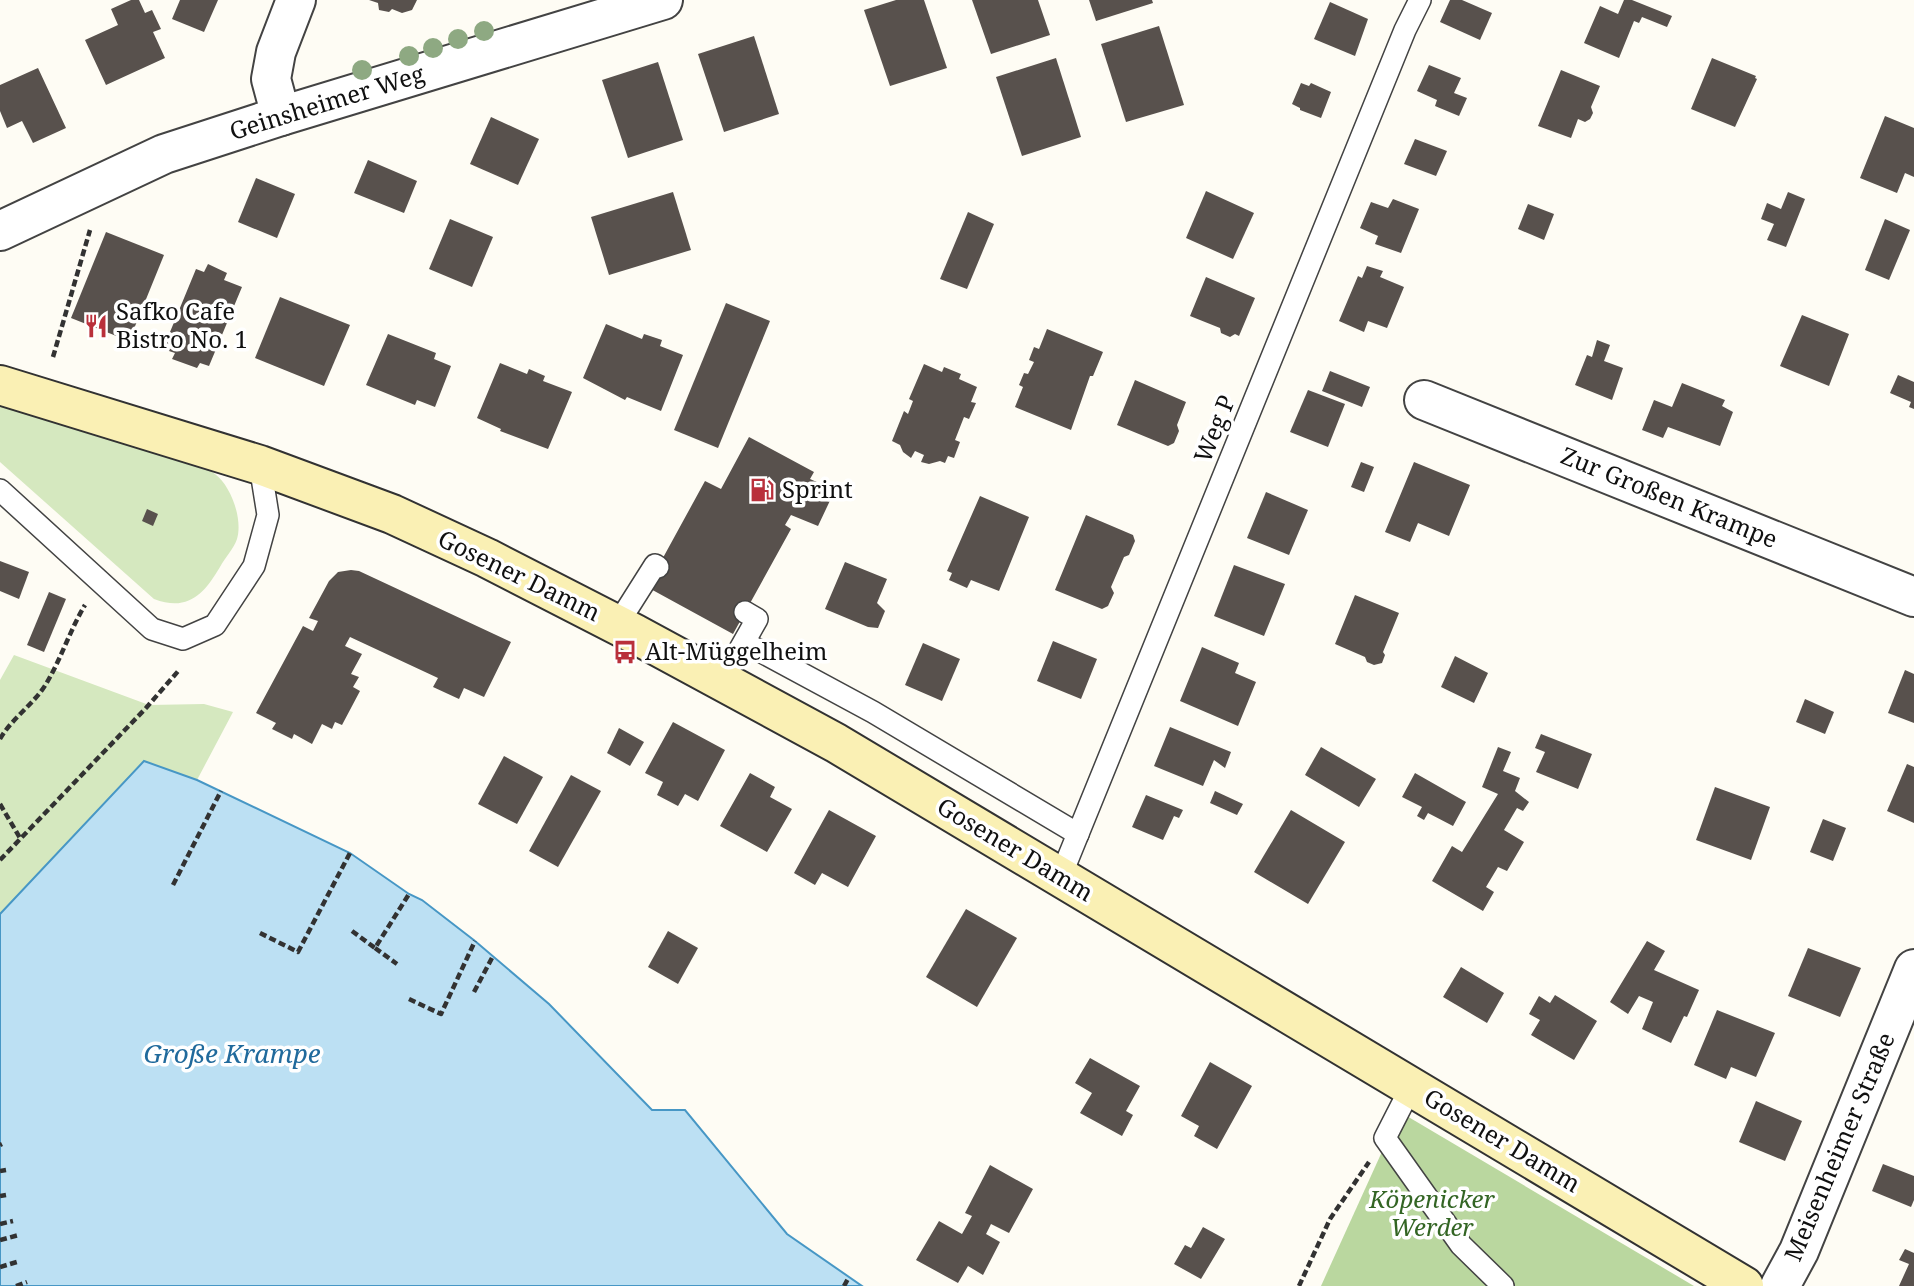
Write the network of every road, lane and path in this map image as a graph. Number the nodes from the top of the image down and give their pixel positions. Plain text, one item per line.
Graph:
1 (296, 0) edge
2 (663, 0) edge
3 (1420, 0) edge
4 (281, 116) junction
5 (89, 189) junction
6 (0, 231) edge
7 (53, 357) dead end
8 (0, 385) edge
9 (1424, 400) dead end
10 (260, 465) junction
11 (0, 490) edge
12 (658, 567) dead end
13 (1914, 597) edge
14 (85, 604) dead end
15 (745, 612) dead end
16 (617, 625) junction
17 (745, 642) junction
18 (180, 669) dead end
19 (722, 681) junction
20 (0, 739) edge
21 (221, 791) dead end
22 (0, 804) edge
23 (1078, 834) junction
24 (20, 838) junction
25 (350, 853) dead end
26 (0, 860) edge
27 (1060, 878) junction
28 (173, 884) dead end
29 (409, 894) dead end
30 (352, 930) dead end
31 (260, 933) dead end
32 (475, 941) dead end
33 (375, 948) junction
34 (493, 956) dead end
35 (397, 964) dead end
36 (1914, 969) edge
37 (474, 992) dead end
38 (409, 999) dead end
39 (1411, 1087) junction
40 (1385, 1138) junction
41 (13, 1221) dead end
42 (0, 1224) edge
43 (19, 1235) dead end
44 (0, 1240) edge
45 (20, 1261) dead end
46 (0, 1267) edge
47 (849, 1277) dead end
48 (27, 1282) dead end
49 (16, 1286) edge
50 (844, 1286) edge
51 (1299, 1286) edge
52 (1503, 1286) edge
53 (1744, 1286) edge
54 (1780, 1286) edge

1 - 4 street
2 - 4 street, Geinsheimer Weg
3 - 23 lane, Weg P
4 - 5 street, Geinsheimer Weg
5 - 6 street, Geinsheimer Weg
5 - 7 path
8 - 10 main road, Gosener Damm
9 - 13 street, Zur Großen Krampe
10 - 11 lane
10 - 16 main road, Gosener Damm
12 - 16 lane
14 - 20 path
15 - 17 lane
16 - 19 main road, Gosener Damm
17 - 19 lane
17 - 23 lane
18 - 24 path
19 - 27 main road, Gosener Damm
21 - 28 path
22 - 24 path
23 - 27 lane, Weg P
24 - 26 path
25 - 31 path
27 - 39 main road, Gosener Damm
29 - 33 path
30 - 33 path
32 - 38 path
33 - 35 path
34 - 37 path
36 - 54 street, Meisenheimer Straße
39 - 40 lane
39 - 53 main road, Gosener Damm
40 - 51 path
40 - 52 lane
41 - 42 path
43 - 44 path
45 - 46 path
47 - 50 path
48 - 49 path

